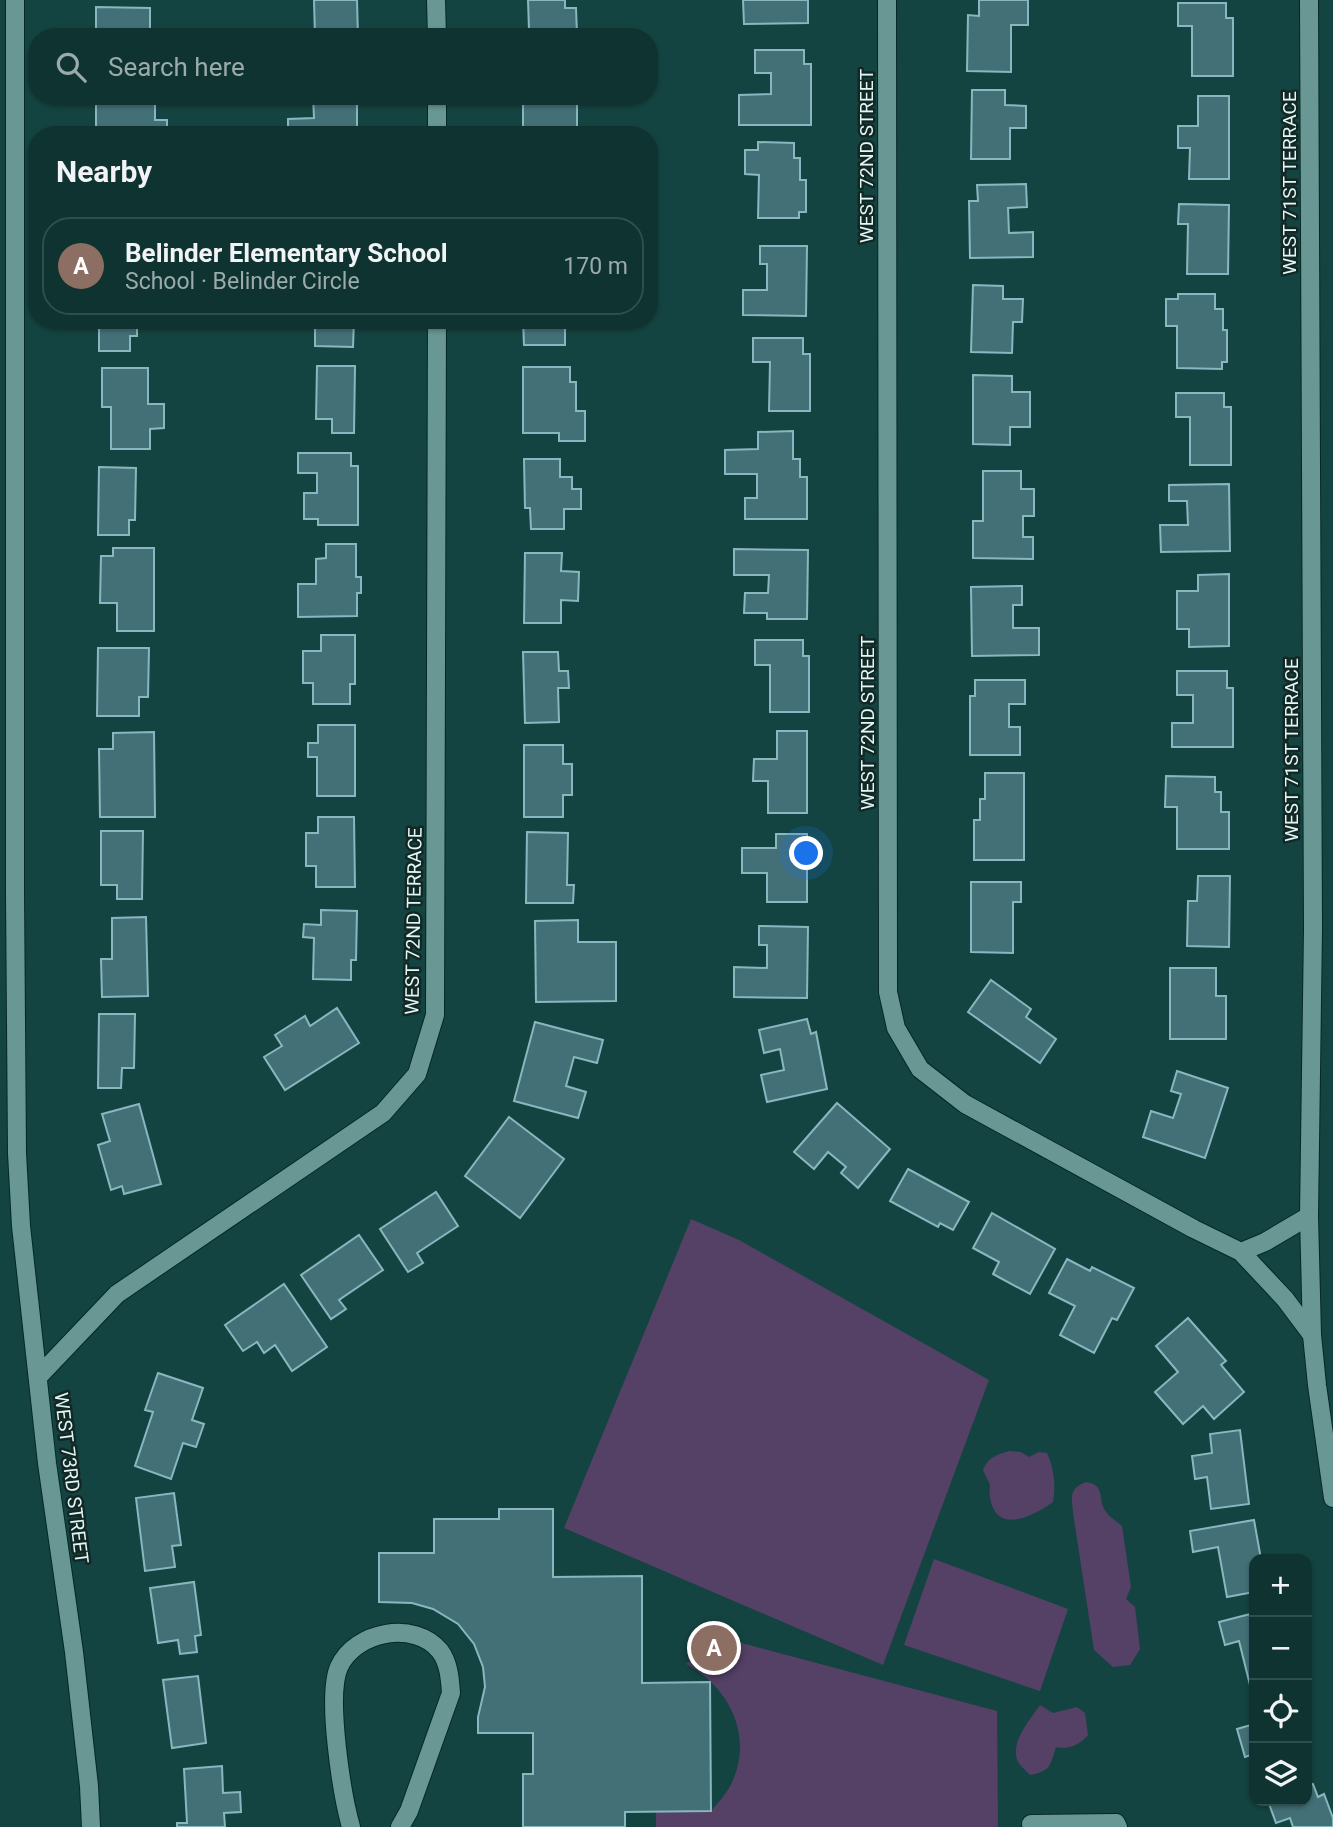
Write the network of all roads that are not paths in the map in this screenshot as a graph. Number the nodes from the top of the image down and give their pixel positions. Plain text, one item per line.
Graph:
1 (15, 0) edge
2 (436, 0) edge
3 (887, 0) edge
4 (1309, 0) edge
5 (437, 28) edge
6 (437, 105) edge
7 (437, 126) edge
8 (436, 329) edge
9 (1309, 1216) junction
10 (1241, 1252) junction
11 (1312, 1335) junction
12 (38, 1377) junction
13 (1333, 1498) edge
14 (1031, 1825) dead end
15 (353, 1826) edge
16 (397, 1826) edge
17 (91, 1827) edge
18 (1118, 1827) edge

1 - 12 street, WEST 73RD STREET
2 - 5 street
3 - 10 street, WEST 72ND STREET
4 - 9 street, WEST 71ST TERRACE
6 - 7 street
8 - 12 street, WEST 72ND TERRACE
9 - 10 street
9 - 11 street, WEST 71ST TERRACE
10 - 11 street, WEST 72ND STREET
11 - 13 street, WEST 71ST TERRACE
12 - 17 street, WEST 73RD STREET
14 - 18 street
15 - 16 street

